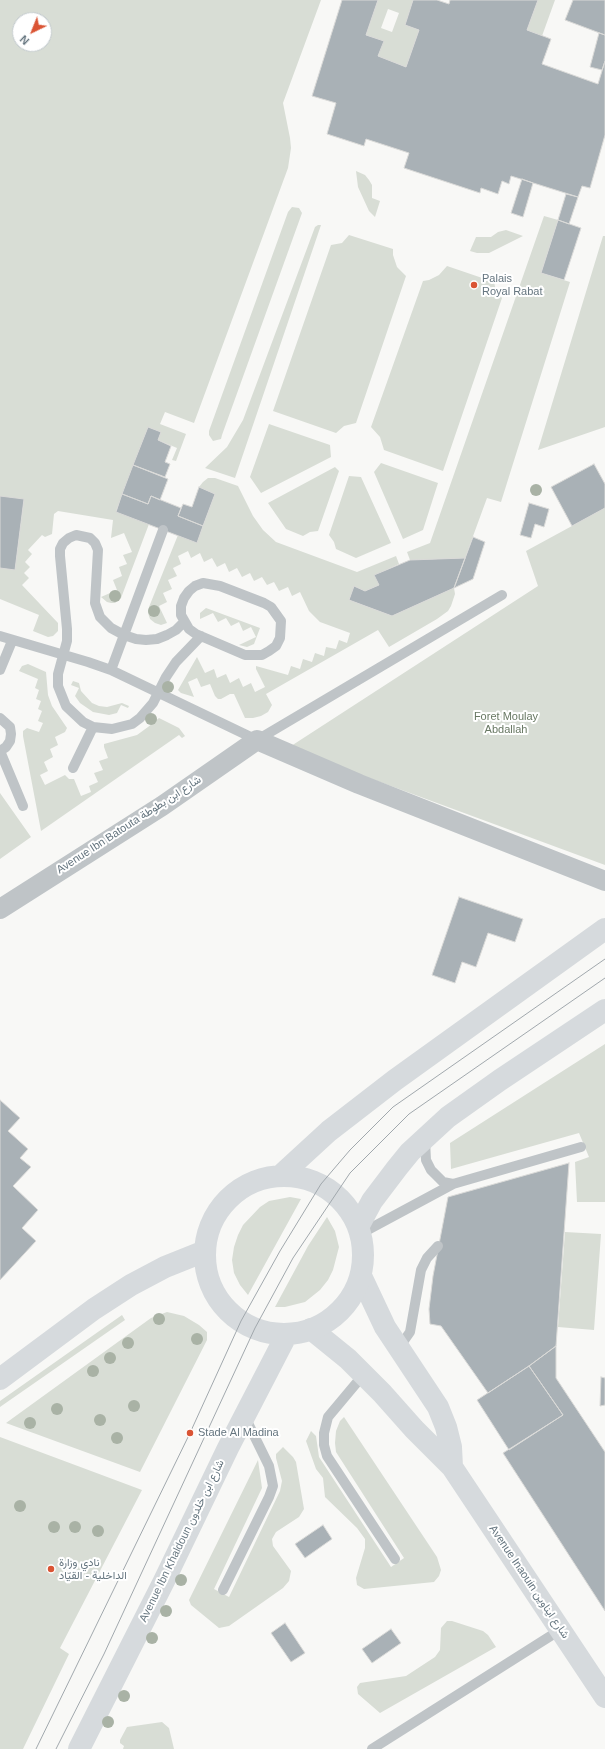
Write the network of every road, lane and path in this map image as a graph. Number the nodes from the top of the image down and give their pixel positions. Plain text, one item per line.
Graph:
1 (163, 530) dead end
2 (502, 595) dead end
3 (184, 622) junction
4 (124, 635) junction
5 (0, 636) edge
6 (201, 636) junction
7 (12, 641) junction
8 (64, 654) junction
9 (0, 670) edge
10 (111, 670) junction
11 (158, 692) junction
12 (0, 718) edge
13 (92, 727) junction
14 (257, 740) junction
15 (0, 751) edge
16 (74, 768) dead end
17 (24, 806) dead end
18 (605, 881) edge
19 (0, 909) edge
20 (605, 929) edge
21 (605, 1010) edge
22 (425, 1138) junction
23 (581, 1147) dead end
24 (280, 1176) junction
25 (453, 1184) junction
26 (359, 1231) junction
27 (438, 1246) dead end
28 (205, 1251) junction
29 (361, 1276) junction
30 (310, 1329) junction
31 (287, 1334) junction
32 (397, 1346) junction
33 (364, 1374) junction
34 (0, 1379) edge
35 (244, 1416) junction
36 (452, 1467) junction
37 (395, 1559) dead end
38 (223, 1590) dead end
39 (560, 1630) junction
40 (605, 1697) edge
41 (79, 1749) edge
42 (372, 1749) edge

1 - 4 lane
2 - 14 lane
3 - 4 lane
3 - 6 lane
3 - 6 lane
4 - 8 lane
4 - 10 lane
5 - 7 lane
6 - 11 lane
7 - 8 lane
7 - 9 lane
8 - 10 lane
8 - 13 lane
10 - 11 lane
11 - 13 lane
11 - 14 lane
12 - 15 lane
13 - 16 lane
14 - 18 street
14 - 19 street, Avenue Ibn Batouta شارع ابن بطوطة
15 - 17 lane
20 - 24 main road
21 - 22 main road
22 - 25 lane
22 - 26 main road
23 - 25 lane
24 - 26 main road
24 - 28 main road
25 - 26 lane
26 - 29 main road
27 - 32 lane
28 - 31 main road
28 - 34 main road
29 - 30 main road
29 - 32 main road, Avenue Inaouin شارع ايناوين
30 - 31 main road
30 - 33 main road, Avenue Inaouin شارع ايناوين
31 - 35 main road, Avenue Ibn Khaldoun شارع ابن خلدون
32 - 36 main road, Avenue Inaouin شارع ايناوين
33 - 36 main road, Avenue Inaouin شارع ايناوين
33 - 37 lane
35 - 38 lane
35 - 41 main road, Avenue Ibn Khaldoun شارع ابن خلدون
36 - 39 main road, Avenue Inaouin شارع ايناوين
39 - 40 main road, Avenue Inaouin شارع ايناوين
39 - 42 lane

